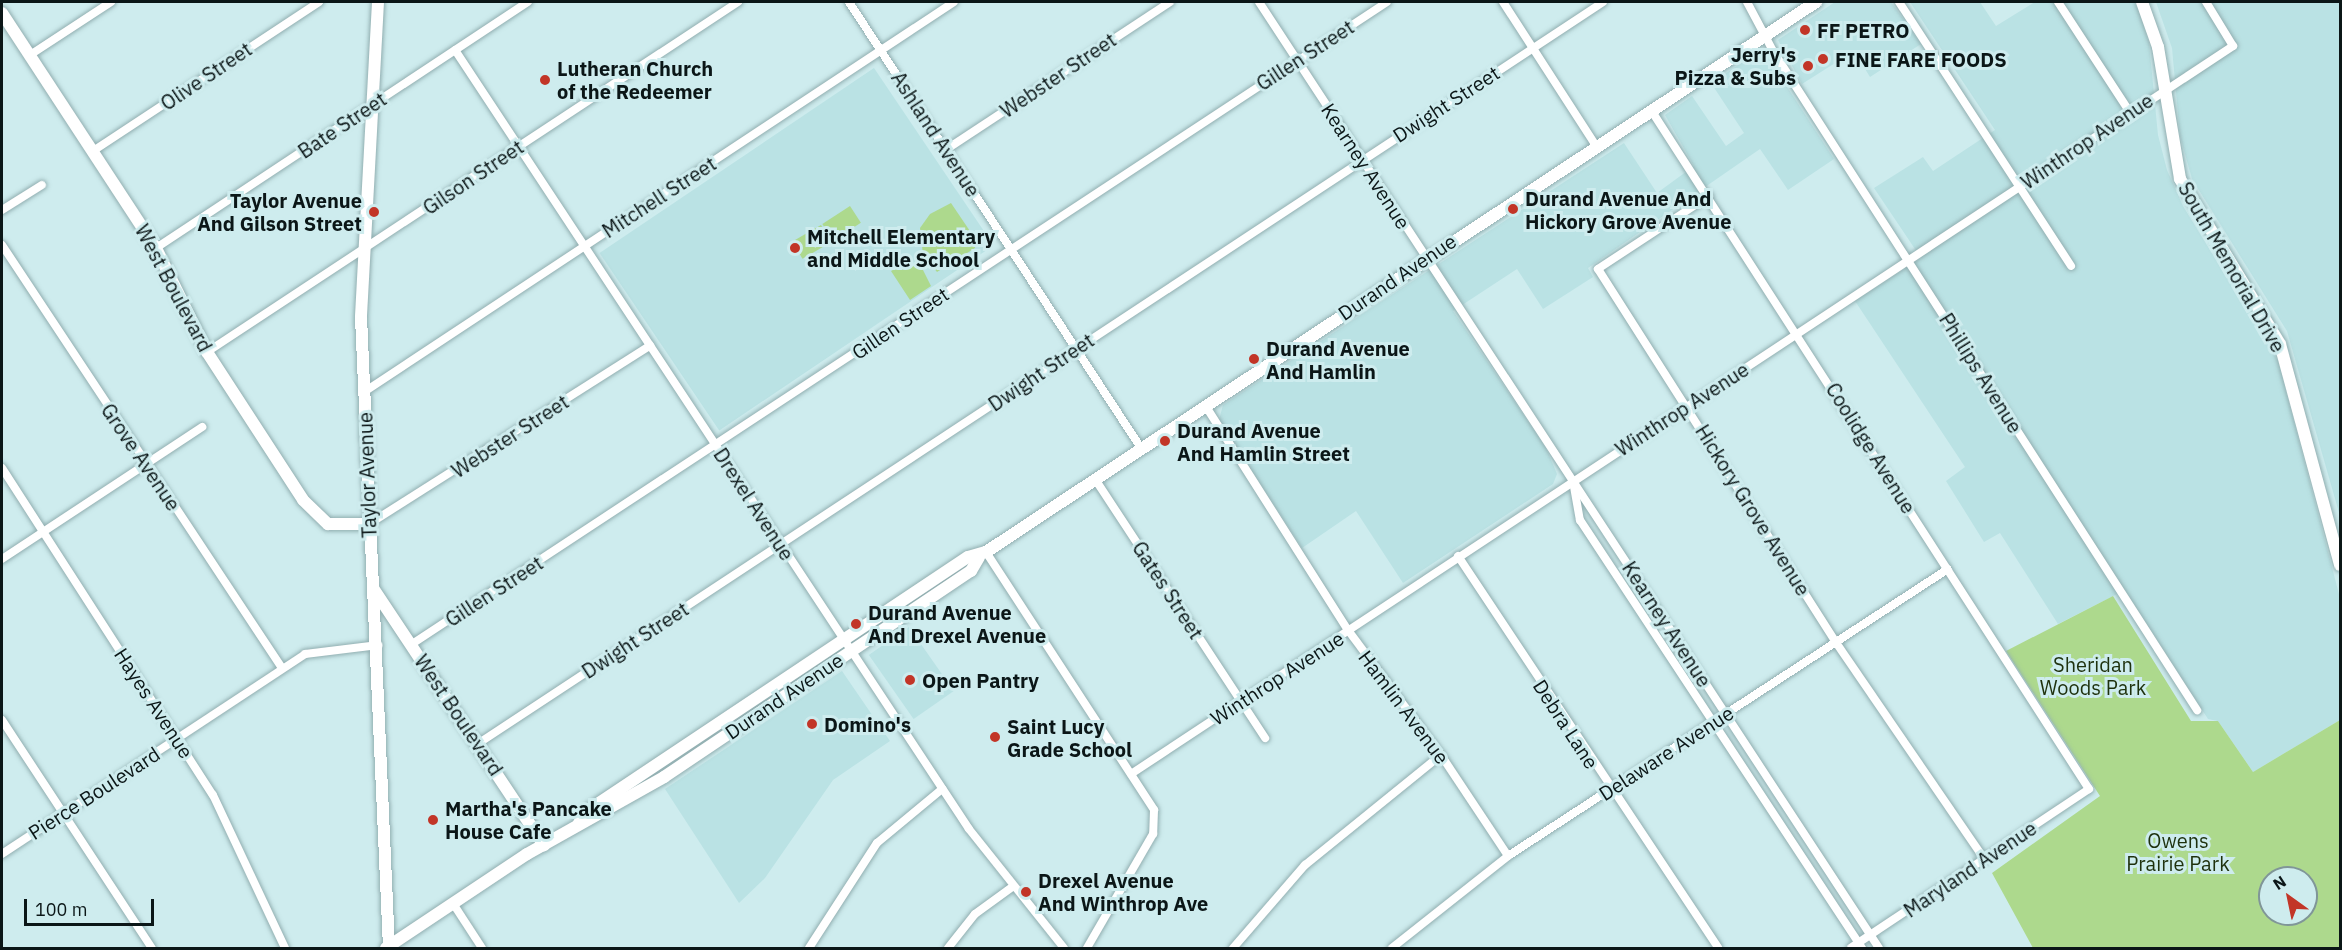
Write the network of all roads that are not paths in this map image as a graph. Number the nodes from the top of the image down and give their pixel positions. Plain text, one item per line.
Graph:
1 (111, 2) edge
2 (316, 2) edge
3 (378, 2) edge
4 (528, 2) edge
5 (738, 2) edge
6 (849, 2) edge
7 (954, 2) edge
8 (1170, 2) edge
9 (1258, 2) edge
10 (1387, 2) edge
11 (1503, 2) edge
12 (1603, 2) edge
13 (1747, 2) edge
14 (1816, 2) edge
15 (1899, 2) edge
16 (2058, 2) edge
17 (2142, 2) edge
18 (2206, 2) edge
19 (2, 13) edge
20 (1766, 35) junction
21 (1533, 47) junction
22 (455, 50) junction
23 (881, 50) junction
24 (30, 55) junction
25 (1297, 60) junction
26 (2163, 90) junction
27 (372, 105) junction
28 (1651, 110) junction
29 (2131, 114) junction
30 (1596, 146) junction
31 (519, 147) junction
32 (947, 149) junction
33 (93, 151) junction
34 (1362, 159) junction
35 (42, 185) dead end
36 (2020, 187) junction
37 (1709, 196) junction
38 (2, 210) edge
39 (2, 245) edge
40 (584, 246) junction
41 (156, 248) junction
42 (364, 249) junction
43 (1012, 249) junction
44 (1427, 257) junction
45 (1909, 260) junction
46 (2071, 266) dead end
47 (1798, 332) junction
48 (650, 346) junction
49 (1076, 349) junction
50 (207, 352) junction
51 (364, 392) junction
52 (1204, 405) junction
53 (1687, 405) junction
54 (202, 427) dead end
55 (715, 446) junction
56 (1141, 448) junction
57 (145, 464) junction
58 (2, 468) edge
59 (1095, 479) junction
60 (1573, 480) junction
61 (369, 524) junction
62 (43, 531) junction
63 (780, 545) junction
64 (983, 555) junction
65 (1458, 556) junction
66 (2, 558) edge
67 (2340, 565) edge
68 (1948, 569) junction
69 (372, 587) junction
70 (1348, 630) junction
71 (843, 640) junction
72 (1835, 641) junction
73 (412, 644) junction
74 (378, 645) junction
75 (851, 651) junction
76 (282, 669) junction
77 (1241, 701) junction
78 (2197, 710) dead end
79 (1726, 715) junction
80 (2, 720) edge
81 (1712, 724) junction
82 (177, 738) junction
83 (1264, 738) dead end
84 (478, 742) junction
85 (1441, 755) junction
86 (1131, 774) junction
87 (942, 789) junction
88 (2089, 789) joint
89 (1609, 791) junction
90 (63, 813) junction
91 (579, 823) junction
92 (544, 844) junction
93 (2, 854) edge
94 (1508, 856) junction
95 (1985, 861) junction
96 (1011, 887) junction
97 (454, 905) junction
98 (1870, 935) junction
99 (1857, 947) edge
100 (152, 948) edge
101 (285, 948) edge
102 (388, 948) edge
103 (482, 948) edge
104 (809, 948) edge
105 (948, 948) edge
106 (1064, 948) edge
107 (1087, 948) edge
108 (1233, 948) edge
109 (1392, 948) edge
110 (1718, 948) edge
111 (1879, 948) edge

1 - 24 street
2 - 33 street, Olive Street
3 - 27 main road, Taylor Avenue
4 - 22 street, Bate Street
5 - 31 street, Gilson Street
6 - 23 street, Ashland Avenue
7 - 23 street, Mitchell Street
8 - 32 street, Webster Street
9 - 25 street, Kearney Avenue
10 - 25 street, Gillen Street
11 - 21 street
12 - 21 street, Dwight Street
13 - 20 street, Phillips Avenue
14 - 20 main road, Durand Avenue
15 - 36 street
16 - 29 street
17 - 26 main road, South Memorial Drive
18 - 26 street, Winthrop Avenue
19 - 24 main road, West Boulevard
20 - 28 main road, Durand Avenue
20 - 45 street, Phillips Avenue
21 - 30 street
21 - 34 street, Dwight Street
22 - 27 street, Bate Street
22 - 31 street, Drexel Avenue
23 - 32 street, Ashland Avenue
23 - 40 street, Mitchell Street
24 - 33 main road, West Boulevard
25 - 34 street, Kearney Avenue
25 - 43 street, Gillen Street
26 - 29 street, Winthrop Avenue
26 - 67 main road, South Memorial Drive
27 - 41 street, Bate Street
27 - 42 main road, Taylor Avenue
28 - 30 main road, Durand Avenue
28 - 37 street, Coolidge Avenue
29 - 36 street, Winthrop Avenue
30 - 44 main road, Durand Avenue
31 - 40 street, Drexel Avenue
31 - 42 street, Gilson Street
32 - 43 street, Ashland Avenue
33 - 41 main road, West Boulevard
34 - 44 street, Kearney Avenue
34 - 49 street, Dwight Street
35 - 38 street
36 - 45 street, Winthrop Avenue
36 - 46 street
37 - 47 street, Coolidge Avenue
37 - 53 street, Hickory Grove Avenue
39 - 57 street, Grove Avenue
40 - 48 street, Drexel Avenue
40 - 51 street, Mitchell Street
41 - 50 main road, West Boulevard
42 - 50 street, Gilson Street
42 - 51 main road, Taylor Avenue
43 - 49 street, Ashland Avenue
43 - 55 street, Gillen Street
44 - 52 main road, Durand Avenue
44 - 60 street, Kearney Avenue
45 - 47 street, Winthrop Avenue
45 - 78 street, Phillips Avenue
47 - 53 street, Winthrop Avenue
47 - 68 street, Coolidge Avenue
48 - 55 street, Drexel Avenue
48 - 61 street, Webster Street
49 - 56 street, Ashland Avenue
49 - 63 street, Dwight Street
50 - 61 main road, West Boulevard
51 - 61 main road, Taylor Avenue
52 - 56 main road, Durand Avenue
52 - 70 street, Hamlin Avenue
53 - 60 street, Winthrop Avenue
53 - 72 street, Hickory Grove Avenue
54 - 57 street
55 - 63 street, Drexel Avenue
55 - 73 street, Gillen Street
56 - 59 main road, Durand Avenue
57 - 62 street
57 - 76 street, Grove Avenue
58 - 62 street, Hayes Avenue
59 - 64 main road, Durand Avenue
59 - 77 street, Gates Street
60 - 65 street, Winthrop Avenue
60 - 79 street, Kearney Avenue
60 - 81 street, Kearney Avenue
61 - 69 main road, Taylor Avenue
62 - 66 street
62 - 82 street, Hayes Avenue
63 - 71 street, Drexel Avenue
63 - 84 street, Dwight Street
64 - 71 main road, Durand Avenue
64 - 75 main road, Durand Avenue
64 - 86 street
65 - 70 street, Winthrop Avenue
65 - 89 street, Debra Lane
68 - 72 street, Delaware Avenue
68 - 88 street, Coolidge Avenue
69 - 73 main road, West Boulevard
69 - 74 main road, Taylor Avenue
70 - 77 street, Winthrop Avenue
70 - 85 street, Hamlin Avenue
71 - 75 street, Drexel Avenue
71 - 91 main road, Durand Avenue
72 - 79 street, Delaware Avenue
72 - 95 street, Hickory Grove Avenue
73 - 84 main road, West Boulevard
74 - 76 street, Pierce Boulevard
74 - 102 main road, Taylor Avenue
75 - 87 street, Drexel Avenue
75 - 91 main road, Durand Avenue
76 - 82 street, Pierce Boulevard
77 - 83 street, Gates Street
77 - 86 street, Winthrop Avenue
79 - 81 street, Delaware Avenue
79 - 98 street, Kearney Avenue
80 - 90 street
81 - 89 street, Delaware Avenue
81 - 99 street, Kearney Avenue
82 - 90 street, Pierce Boulevard
82 - 101 street, Hayes Avenue
84 - 92 main road, West Boulevard
85 - 94 street, Hamlin Avenue
85 - 108 street
86 - 107 street
87 - 96 street, Drexel Avenue
87 - 104 street
88 - 95 street, Maryland Avenue
89 - 94 street, Delaware Avenue
89 - 110 street, Debra Lane
90 - 93 street, Pierce Boulevard
90 - 100 street
91 - 92 main road, Durand Avenue
92 - 97 main road, Durand Avenue
94 - 109 street, Delaware Avenue
95 - 98 street, Maryland Avenue
96 - 105 street
96 - 106 street, Drexel Avenue
97 - 102 main road, Durand Avenue
97 - 103 street
98 - 99 street, Maryland Avenue
98 - 111 street, Kearney Avenue

